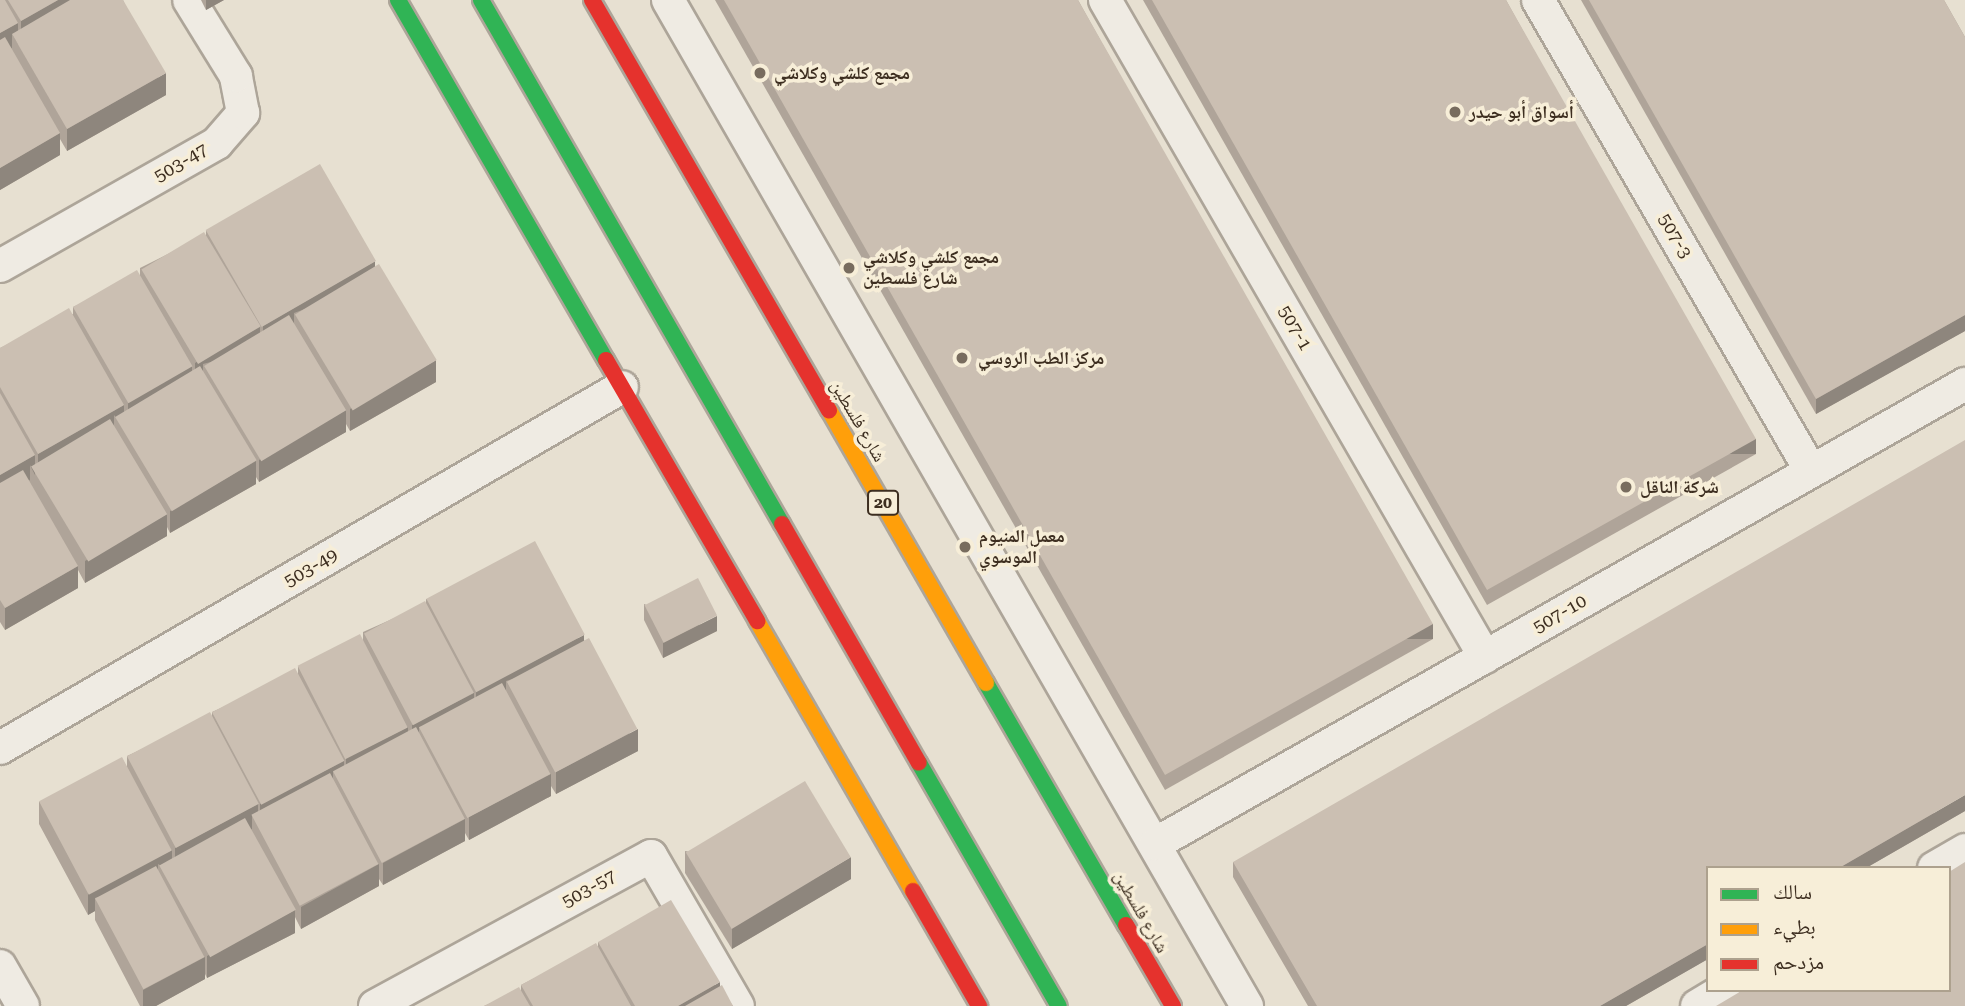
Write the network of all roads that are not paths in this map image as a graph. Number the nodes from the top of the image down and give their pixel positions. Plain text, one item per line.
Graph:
1 (189, 0) edge
2 (398, 0) edge
3 (481, 0) edge
4 (592, 0) edge
5 (668, 0) edge
6 (1105, 0) edge
7 (1538, 0) edge
8 (0, 266) edge
9 (1965, 384) edge
10 (621, 387) junction
11 (1811, 471) junction
12 (1485, 657) junction
13 (0, 748) edge
14 (1155, 844) junction
15 (1965, 850) edge
16 (1937, 866) edge
17 (0, 966) edge
18 (1721, 992) edge
19 (23, 1006) edge
20 (375, 1006) edge
21 (738, 1006) edge
22 (979, 1006) edge
23 (1059, 1006) edge
24 (1174, 1006) edge
25 (1247, 1006) edge
26 (1697, 1006) edge

1 - 8 street, 503-47
2 - 10 main road
3 - 23 main road
4 - 24 main road, شارع فلسطين / 20
5 - 14 street
6 - 12 street, 507-1
7 - 11 street, 507-3
9 - 11 street, 507-10
10 - 13 street, 503-49
10 - 22 main road
11 - 12 street, 507-10
12 - 14 street, 507-10
14 - 25 street
15 - 16 street
17 - 19 street
18 - 26 street
20 - 21 street, 503-57

